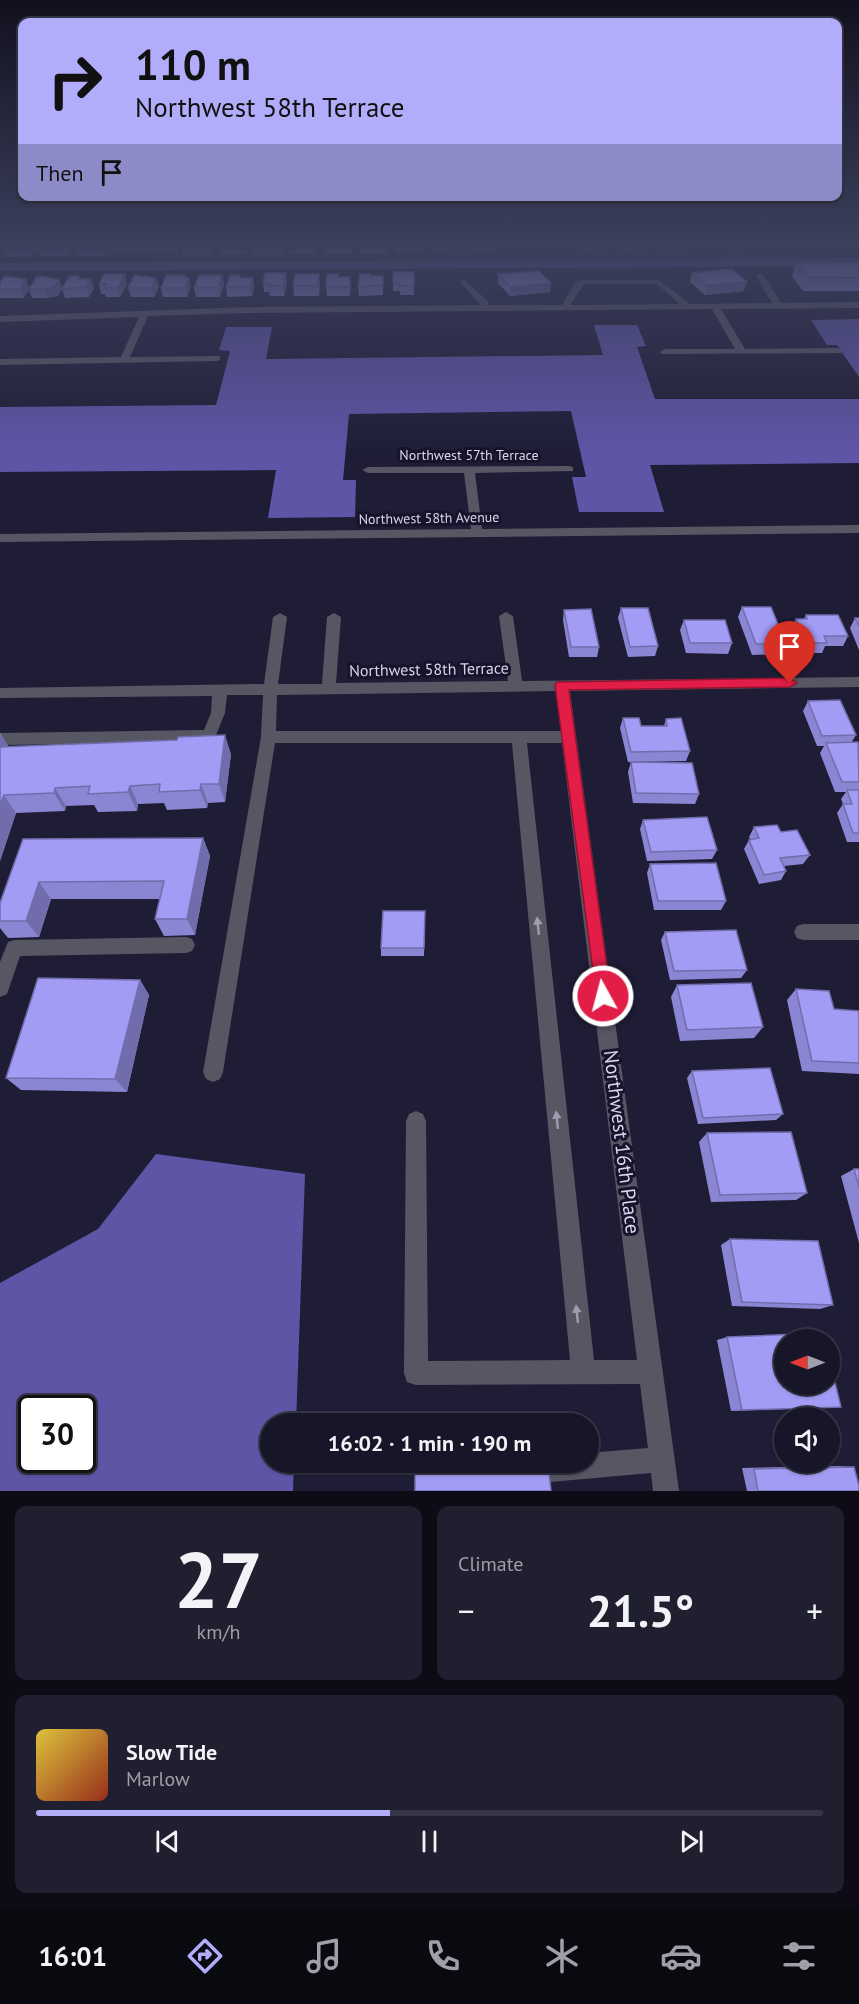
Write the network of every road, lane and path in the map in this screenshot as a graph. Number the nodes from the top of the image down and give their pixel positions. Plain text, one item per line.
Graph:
1 (130, 316) edge
2 (144, 316) edge
3 (155, 316) edge
4 (648, 316) edge
5 (721, 316) edge
6 (0, 319) edge
7 (838, 351) dead end
8 (665, 352) dead end
9 (742, 352) junction
10 (217, 358) dead end
11 (124, 360) junction
12 (0, 362) edge
13 (569, 469) dead end
14 (368, 470) dead end
15 (470, 470) junction
16 (859, 529) edge
17 (477, 533) junction
18 (0, 538) edge
19 (506, 616) dead end
20 (280, 617) dead end
21 (334, 618) dead end
22 (859, 682) edge
23 (562, 685) junction
24 (516, 686) junction
25 (329, 688) junction
26 (270, 689) junction
27 (220, 690) junction
28 (0, 693) edge
29 (268, 737) junction
30 (519, 737) junction
31 (569, 737) junction
32 (0, 739) edge
33 (803, 932) dead end
34 (859, 932) edge
35 (186, 945) dead end
36 (0, 988) edge
37 (213, 1072) dead end
38 (416, 1121) dead end
39 (583, 1372) junction
40 (652, 1372) junction
41 (663, 1459) junction
42 (599, 1465) edge
43 (666, 1491) edge

1 - 6 street
2 - 11 street
3 - 4 street
5 - 9 street
7 - 9 street
8 - 9 street
10 - 11 street
11 - 12 street
13 - 15 street, Northwest 57th Terrace
14 - 15 street, Northwest 57th Terrace
15 - 17 street
16 - 17 street, Northwest 58th Avenue
17 - 18 street, Northwest 58th Avenue
19 - 24 street
20 - 26 street
21 - 25 street
22 - 23 street, Northwest 58th Terrace
23 - 24 street, Northwest 58th Terrace
23 - 31 street, Northwest 16th Place
24 - 25 street, Northwest 58th Terrace
25 - 26 street, Northwest 58th Terrace
26 - 27 street, Northwest 58th Terrace
26 - 29 street
27 - 28 street, Northwest 58th Terrace
27 - 32 street
29 - 30 street
29 - 37 street
30 - 31 street
39 -> 30 street
31 - 40 street, Northwest 16th Place
33 - 34 street
35 - 36 street
38 - 39 street
39 - 40 street
40 - 41 street, Northwest 16th Place
41 - 42 street
41 - 43 street, Northwest 16th Place

